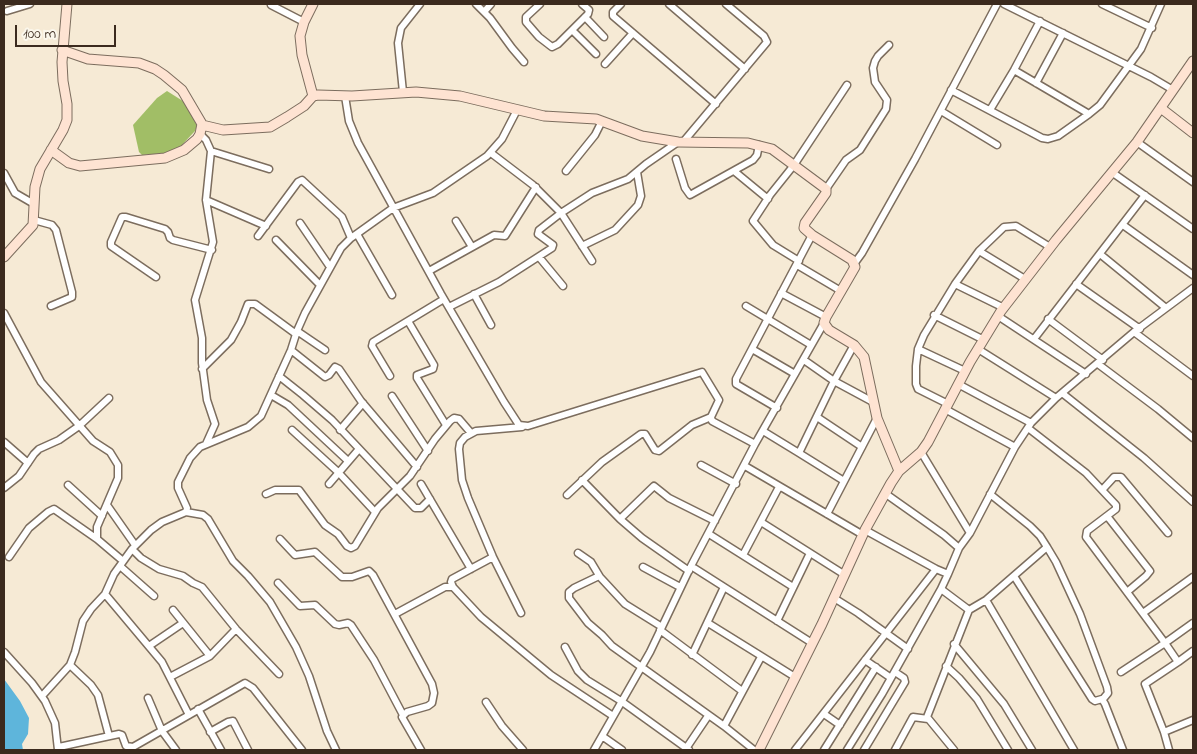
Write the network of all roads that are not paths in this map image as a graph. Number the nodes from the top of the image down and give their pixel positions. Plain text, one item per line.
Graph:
1 (30, 4) edge
2 (67, 4) edge
3 (313, 4) edge
4 (420, 4) edge
5 (476, 4) edge
6 (491, 4) edge
7 (540, 4) edge
8 (582, 4) edge
9 (621, 4) edge
10 (669, 4) edge
11 (726, 4) edge
12 (997, 4) edge
13 (1004, 4) edge
14 (1102, 4) edge
15 (1162, 4) edge
16 (271, 5) edge
17 (7, 11) dead end
18 (484, 12) junction
19 (585, 17) junction
20 (304, 22) junction
21 (1040, 22) junction
22 (1152, 28) junction
23 (572, 30) junction
24 (633, 33) junction
25 (1063, 33) junction
26 (604, 37) dead end
27 (889, 45) dead end
28 (62, 50) junction
29 (596, 54) dead end
30 (1193, 61) edge
31 (524, 62) dead end
32 (605, 64) dead end
33 (1129, 67) junction
34 (745, 69) junction
35 (1014, 70) junction
36 (1036, 83) junction
37 (847, 85) dead end
38 (1169, 88) junction
39 (952, 90) junction
40 (403, 92) junction
41 (313, 96) junction
42 (345, 96) junction
43 (716, 104) junction
44 (1162, 109) junction
45 (517, 110) junction
46 (990, 110) junction
47 (941, 111) junction
48 (1089, 114) junction
49 (602, 121) junction
50 (201, 130) junction
51 (1193, 133) edge
52 (681, 142) junction
53 (1137, 142) junction
54 (759, 145) junction
55 (997, 145) dead end
56 (51, 150) junction
57 (211, 151) junction
58 (491, 153) junction
59 (676, 159) dead end
60 (794, 165) junction
61 (268, 169) dead end
62 (566, 171) dead end
63 (734, 171) junction
64 (637, 172) junction
65 (4, 173) edge
66 (1113, 173) junction
67 (1193, 182) edge
68 (536, 187) junction
69 (826, 189) junction
70 (1145, 195) junction
71 (768, 199) junction
72 (206, 200) junction
73 (34, 204) junction
74 (393, 208) junction
75 (560, 212) junction
76 (34, 220) junction
77 (456, 221) dead end
78 (300, 222) dead end
79 (1123, 225) junction
80 (266, 226) junction
81 (1193, 229) edge
82 (357, 234) junction
83 (812, 235) junction
84 (258, 236) dead end
85 (351, 238) junction
86 (276, 240) dead end
87 (582, 246) junction
88 (472, 247) junction
89 (1050, 247) junction
90 (212, 250) junction
91 (979, 251) junction
92 (1100, 254) junction
93 (4, 257) edge
94 (539, 257) junction
95 (592, 261) dead end
96 (798, 263) junction
97 (854, 264) junction
98 (330, 267) junction
99 (429, 271) junction
100 (1193, 275) edge
101 (156, 276) dead end
102 (1025, 279) junction
103 (955, 284) junction
104 (1076, 284) junction
105 (320, 285) junction
106 (563, 286) dead end
107 (1193, 288) edge
108 (840, 291) junction
109 (781, 293) junction
110 (392, 294) dead end
111 (474, 294) junction
112 (444, 299) junction
113 (51, 306) dead end
114 (448, 306) junction
115 (746, 306) dead end
116 (1004, 308) junction
117 (1166, 308) junction
118 (4, 313) edge
119 (934, 315) junction
120 (998, 316) junction
121 (768, 318) junction
122 (1048, 319) junction
123 (825, 320) junction
124 (408, 321) junction
125 (491, 325) dead end
126 (1137, 330) junction
127 (296, 332) junction
128 (1034, 339) junction
129 (984, 340) junction
130 (811, 345) junction
131 (854, 345) junction
132 (752, 349) junction
133 (918, 349) junction
134 (978, 349) junction
135 (291, 350) junction
136 (325, 350) dead end
137 (804, 360) junction
138 (1100, 362) junction
139 (202, 369) junction
140 (965, 371) junction
141 (795, 374) junction
142 (1086, 374) junction
143 (279, 376) junction
144 (390, 376) dead end
145 (1193, 376) edge
146 (834, 381) junction
147 (958, 384) junction
148 (1062, 393) junction
149 (271, 395) junction
150 (392, 396) dead end
151 (109, 398) dead end
152 (1056, 398) junction
153 (873, 402) junction
154 (363, 403) junction
155 (946, 407) junction
156 (777, 408) junction
157 (711, 417) junction
158 (817, 417) junction
159 (877, 418) junction
160 (446, 425) junction
161 (1029, 425) junction
162 (79, 426) junction
163 (522, 427) junction
164 (292, 430) dead end
165 (340, 430) junction
166 (763, 431) junction
167 (471, 433) junction
168 (1193, 438) edge
169 (4, 442) edge
170 (206, 444) junction
171 (756, 444) junction
172 (862, 447) junction
173 (1015, 447) junction
174 (359, 449) junction
175 (428, 451) junction
176 (921, 452) junction
177 (799, 453) junction
178 (348, 461) junction
179 (28, 462) junction
180 (701, 465) dead end
181 (417, 466) junction
182 (745, 466) junction
183 (900, 471) junction
184 (338, 472) junction
185 (582, 480) junction
186 (844, 481) junction
187 (329, 484) dead end
188 (421, 484) dead end
189 (736, 484) junction
190 (68, 485) dead end
191 (779, 487) junction
192 (4, 488) edge
193 (398, 489) junction
194 (1102, 489) junction
195 (266, 494) dead end
196 (886, 494) junction
197 (990, 494) junction
198 (567, 495) dead end
199 (430, 499) junction
200 (1193, 502) edge
201 (107, 505) junction
202 (186, 512) junction
203 (375, 512) junction
204 (827, 514) junction
205 (102, 516) junction
206 (1106, 516) junction
207 (620, 519) junction
208 (715, 521) junction
209 (761, 522) junction
210 (864, 532) junction
211 (970, 533) junction
212 (1168, 533) dead end
213 (709, 534) junction
214 (280, 538) dead end
215 (98, 539) junction
216 (133, 547) junction
217 (1047, 547) junction
218 (959, 548) junction
219 (578, 552) dead end
220 (810, 553) junction
221 (743, 554) junction
222 (493, 557) junction
223 (9, 558) dead end
224 (121, 564) junction
225 (643, 567) dead end
226 (471, 569) junction
227 (690, 569) junction
228 (936, 569) junction
229 (948, 574) junction
230 (845, 575) junction
231 (599, 576) junction
232 (1014, 576) junction
233 (1193, 577) edge
234 (278, 584) dead end
235 (453, 587) junction
236 (724, 587) junction
237 (793, 587) junction
238 (680, 588) junction
239 (942, 589) junction
240 (1127, 592) junction
241 (105, 594) junction
242 (154, 596) dead end
243 (834, 598) junction
244 (986, 600) junction
245 (173, 610) dead end
246 (969, 610) junction
247 (522, 613) dead end
248 (395, 614) junction
249 (1143, 614) junction
250 (777, 621) junction
251 (183, 622) junction
252 (708, 623) junction
253 (1193, 623) edge
254 (661, 628) junction
255 (236, 629) junction
256 (884, 631) junction
257 (812, 643) junction
258 (1165, 643) junction
259 (954, 644) junction
260 (149, 646) junction
261 (565, 647) dead end
262 (908, 649) junction
263 (1193, 651) edge
264 (4, 652) edge
265 (692, 655) junction
266 (210, 656) junction
267 (761, 657) junction
268 (865, 660) junction
269 (1178, 662) junction
270 (70, 665) junction
271 (642, 666) junction
272 (946, 666) junction
273 (876, 667) junction
274 (1122, 672) dead end
275 (279, 674) dead end
276 (893, 675) junction
277 (170, 677) junction
278 (795, 677) junction
279 (742, 691) junction
280 (42, 696) junction
281 (148, 698) dead end
282 (1103, 699) junction
283 (621, 701) junction
284 (486, 702) dead end
285 (198, 710) junction
286 (824, 714) junction
287 (189, 715) junction
288 (403, 715) junction
289 (614, 716) junction
290 (708, 716) junction
291 (928, 719) junction
292 (1193, 720) edge
293 (840, 725) junction
294 (724, 726) junction
295 (162, 731) junction
296 (210, 732) junction
297 (1164, 732) junction
298 (109, 736) junction
299 (602, 736) junction
300 (58, 748) edge
301 (176, 750) edge
302 (221, 750) edge
303 (248, 750) edge
304 (302, 750) edge
305 (335, 750) edge
306 (421, 750) edge
307 (523, 750) edge
308 (594, 750) edge
309 (622, 750) edge
310 (687, 750) edge
311 (754, 750) edge
312 (759, 750) edge
313 (795, 750) edge
314 (824, 750) edge
315 (847, 750) edge
316 (864, 750) edge
317 (895, 750) edge
318 (954, 750) edge
319 (1008, 750) edge
320 (1032, 750) edge
321 (1074, 750) edge
322 (1123, 750) edge
323 (1169, 750) edge

1 - 17 street
2 - 28 street
3 - 20 street
4 - 40 street
5 - 18 street
6 - 18 street
7 - 23 street
8 - 19 street
9 - 24 street
10 - 34 street
11 - 34 street
12 - 39 street
13 - 21 street
14 - 22 street
15 - 22 street
16 - 20 street
18 - 31 street
19 - 23 street
19 - 26 street
20 - 41 street
21 - 25 street
21 - 35 street
22 - 33 street
23 - 29 street
24 - 32 street
24 - 43 street
25 - 33 street
25 - 36 street
27 - 69 street
28 - 50 street
28 - 56 street
30 - 38 street
33 - 38 street
33 - 48 street
34 - 43 street
35 - 36 street
35 - 46 street
36 - 48 street
37 - 60 street
38 - 44 street
39 - 46 street
39 - 47 street
40 - 42 street
40 - 45 street
41 - 42 street
41 - 50 street
42 - 74 street
43 - 52 street
44 - 51 street
44 - 53 street
45 - 49 street
45 - 58 street
46 - 48 street
47 - 55 street
47 - 97 street
49 - 52 street
49 - 62 street
50 - 56 street
50 - 57 street
52 - 54 street
52 - 64 street
53 - 66 street
53 - 67 street
54 - 60 street
54 - 63 street
56 - 73 street
57 - 61 street
57 - 72 street
58 - 68 street
58 - 74 street
59 - 63 street
60 - 69 street
60 - 71 street
63 - 71 street
64 - 75 street
64 - 87 street
65 - 73 street
66 - 70 street
66 - 89 street
68 - 75 street
68 - 88 street
69 - 83 street
70 - 79 street
70 - 81 street
71 - 96 street
72 - 80 street
72 - 90 street
73 - 76 street
74 - 82 street
74 - 99 street
75 - 87 street
75 - 94 street
76 - 93 street
76 - 113 street
77 - 88 street
78 - 98 street
79 - 92 street
79 - 100 street
80 - 84 street
80 - 85 street
82 - 85 street
82 - 110 street
83 - 96 street
83 - 97 street
85 - 98 street
86 - 105 street
87 - 95 street
88 - 99 street
89 - 91 street
89 - 102 street
90 - 101 street
90 - 139 street
91 - 102 street
91 - 103 street
92 - 104 street
92 - 117 street
94 - 106 street
94 - 111 street
96 - 108 street
96 - 109 street
97 - 108 street
98 - 105 street
99 - 112 street
102 - 116 street
103 - 116 street
103 - 119 street
104 - 122 street
104 - 126 street
105 - 127 street
107 - 117 street
108 - 123 street
109 - 121 street
109 - 123 street
111 - 114 street
111 - 125 street
112 - 114 street
112 - 124 street
114 - 163 street
115 - 121 street
116 - 120 street
117 - 126 street
118 - 162 street
119 - 129 street
119 - 133 street
120 - 128 street
120 - 129 street
121 - 130 street
121 - 132 street
122 - 128 street
122 - 138 street
123 - 130 street
123 - 131 street
124 - 144 street
124 - 160 street
126 - 138 street
126 - 145 street
127 - 135 street
127 - 136 street
127 - 139 street
128 - 142 street
129 - 134 street
130 - 137 street
131 - 146 street
131 - 153 street
132 - 141 street
132 - 156 street
133 - 140 street
133 - 155 street
134 - 140 street
134 - 152 street
135 - 143 street
135 - 154 street
137 - 141 street
137 - 146 street
138 - 142 street
138 - 168 street
139 - 170 street
140 - 147 street
141 - 156 street
142 - 148 street
143 - 149 street
143 - 165 street
146 - 153 street
146 - 158 street
147 - 155 street
147 - 161 street
148 - 152 street
148 - 200 street
149 - 170 street
149 - 178 street
150 - 175 street
151 - 162 street
152 - 161 street
153 - 159 street
154 - 165 street
154 - 181 street
155 - 173 street
155 - 176 street
156 - 166 street
157 - 163 street
157 - 171 street
157 - 185 street
158 - 172 street
158 - 177 street
159 - 172 street
159 - 183 street
160 - 167 street
160 - 175 street
161 - 173 street
161 - 194 street
162 - 179 street
162 - 201 street
163 - 167 street
164 - 184 street
165 - 174 street
166 - 171 street
166 - 177 street
167 - 222 street
169 - 179 street
170 - 202 street
171 - 182 street
172 - 186 street
173 - 197 street
174 - 178 street
174 - 193 street
175 - 181 street
176 - 183 street
176 - 211 street
177 - 186 street
178 - 184 street
179 - 192 street
180 - 189 street
181 - 193 street
182 - 189 street
182 - 191 street
183 - 196 street
184 - 187 street
184 - 203 street
185 - 198 street
185 - 207 street
186 - 204 street
188 - 199 street
189 - 208 street
190 - 205 street
191 - 204 street
191 - 209 street
193 - 199 street
193 - 203 street
194 - 206 street
194 - 212 street
195 - 203 street
196 - 210 street
196 - 218 street
197 - 211 street
197 - 217 street
199 - 226 street
201 - 205 street
201 - 216 street
202 - 216 street
202 - 305 street
204 - 210 street
205 - 215 street
206 - 240 street
206 - 240 street
207 - 208 street
207 - 227 street
208 - 213 street
209 - 220 street
209 - 221 street
210 - 228 street
210 - 230 street
211 - 218 street
213 - 221 street
213 - 227 street
214 - 248 street
215 - 223 street
215 - 224 street
216 - 224 street
216 - 255 street
217 - 232 street
217 - 282 street
218 - 229 street
219 - 231 street
220 - 230 street
220 - 237 street
221 - 237 street
222 - 226 street
222 - 247 street
224 - 241 street
224 - 242 street
225 - 238 street
226 - 235 street
227 - 236 street
227 - 238 street
228 - 229 street
228 - 256 street
229 - 239 street
230 - 243 street
231 - 254 street
231 - 271 street
232 - 244 street
232 - 282 street
233 - 249 street
234 - 288 street
235 - 248 street
235 - 289 street
236 - 250 street
236 - 252 street
237 - 250 street
238 - 254 street
239 - 246 street
239 - 262 street
240 - 249 street
241 - 260 street
241 - 270 street
243 - 256 street
243 - 257 street
244 - 246 street
244 - 321 street
245 - 251 street
246 - 259 street
248 - 288 street
249 - 258 street
250 - 257 street
251 - 260 street
251 - 266 street
252 - 265 street
252 - 267 street
253 - 258 street
254 - 265 street
254 - 271 street
255 - 266 street
255 - 275 street
256 - 262 street
256 - 268 street
257 - 278 street
258 - 269 street
258 - 274 street
259 - 272 street
259 - 320 street
260 - 277 street
261 - 283 street
262 - 276 street
263 - 269 street
264 - 280 street
265 - 279 street
266 - 277 street
267 - 278 street
267 - 279 street
268 - 273 street
268 - 286 street
269 - 297 street
270 - 280 street
270 - 298 street
271 - 283 street
271 - 290 street
272 - 291 street
272 - 319 street
273 - 276 street
273 - 293 street
276 - 315 street
276 - 316 street
277 - 287 street
278 - 312 street
279 - 294 street
280 - 300 street
281 - 295 street
282 - 322 street
283 - 289 street
283 - 310 street
284 - 307 street
285 - 287 street
285 - 296 street
285 - 304 street
286 - 293 street
286 - 313 street
287 - 295 street
288 - 306 street
289 - 299 street
290 - 294 street
290 - 310 street
291 - 317 street
291 - 318 street
292 - 297 street
293 - 314 street
294 - 311 street
295 - 298 street
295 - 301 street
296 - 302 street
296 - 303 street
297 - 323 street
298 - 300 street
299 - 308 street
299 - 309 street

